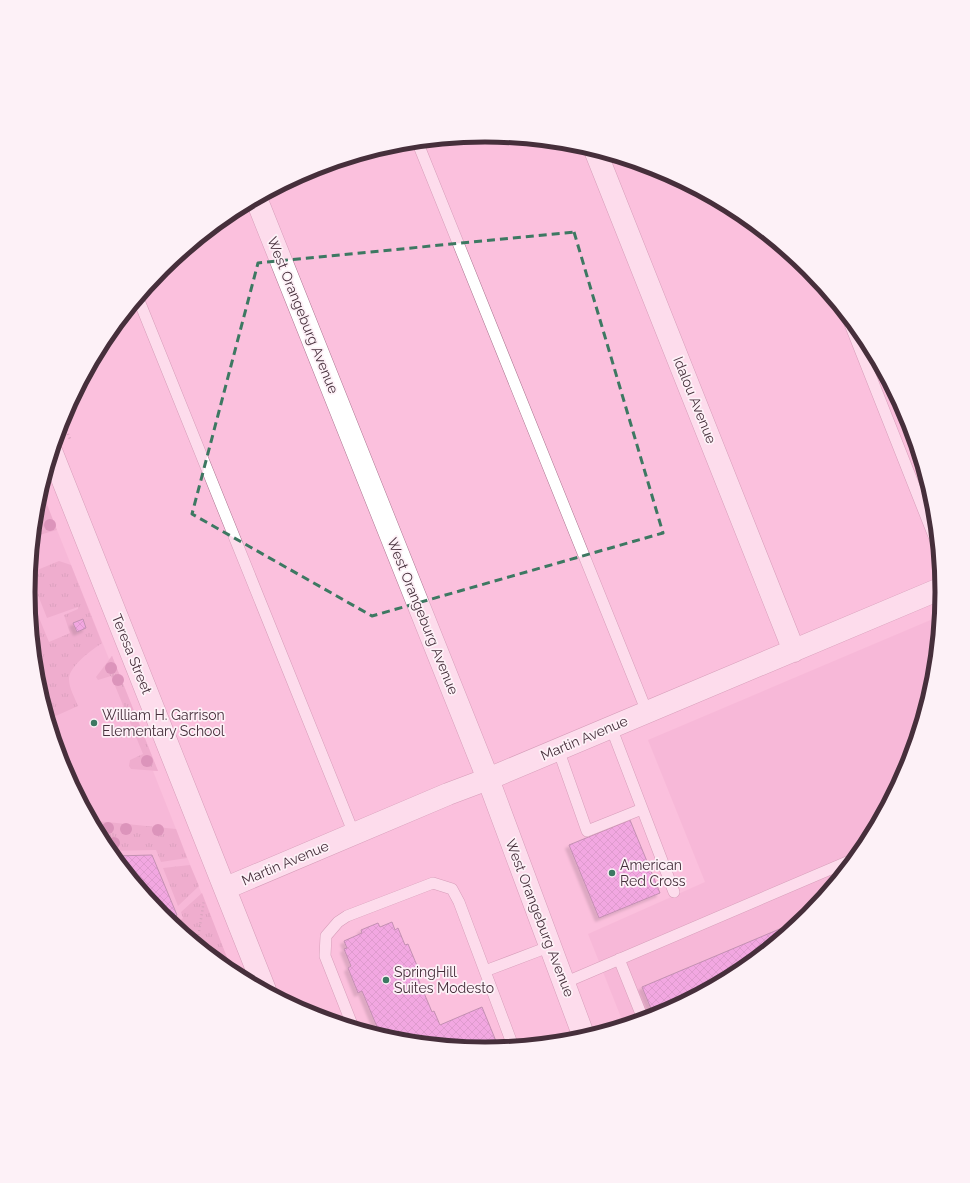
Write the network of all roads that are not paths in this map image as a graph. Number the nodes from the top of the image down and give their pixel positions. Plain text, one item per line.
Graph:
1 (419, 146) edge
2 (597, 156) edge
3 (258, 203) edge
4 (140, 303) edge
5 (854, 334) edge
6 (55, 460) edge
7 (930, 526) edge
8 (935, 591) edge
9 (794, 651) junction
10 (647, 712) junction
11 (611, 727) junction
12 (558, 749) junction
13 (488, 779) junction
14 (642, 809) junction
15 (354, 834) junction
16 (843, 864) edge
17 (226, 888) junction
18 (674, 892) dead end
19 (551, 946) junction
20 (619, 959) junction
21 (485, 971) junction
22 (262, 982) edge
23 (564, 983) junction
24 (641, 1014) edge
25 (351, 1021) edge
26 (582, 1031) edge
27 (511, 1041) edge

1 - 10 lane
2 - 9 street, Idalou Avenue
3 - 13 street, West Orangeburg Avenue
4 - 15 lane
5 - 7 lane
6 - 17 street, Teresa Street
8 - 9 street, Martin Avenue
9 - 10 street, Martin Avenue
10 - 11 street, Martin Avenue
11 - 12 street, Martin Avenue
11 - 14 lane
12 - 13 street, Martin Avenue
12 - 14 lane
13 - 15 street, Martin Avenue
13 - 19 street, West Orangeburg Avenue
14 - 18 lane
15 - 17 street, Martin Avenue
16 - 20 lane
17 - 22 street, Teresa Street
19 - 21 lane
19 - 23 street, West Orangeburg Avenue
20 - 23 lane
20 - 24 lane
21 - 25 lane
21 - 27 lane
23 - 26 street, West Orangeburg Avenue

